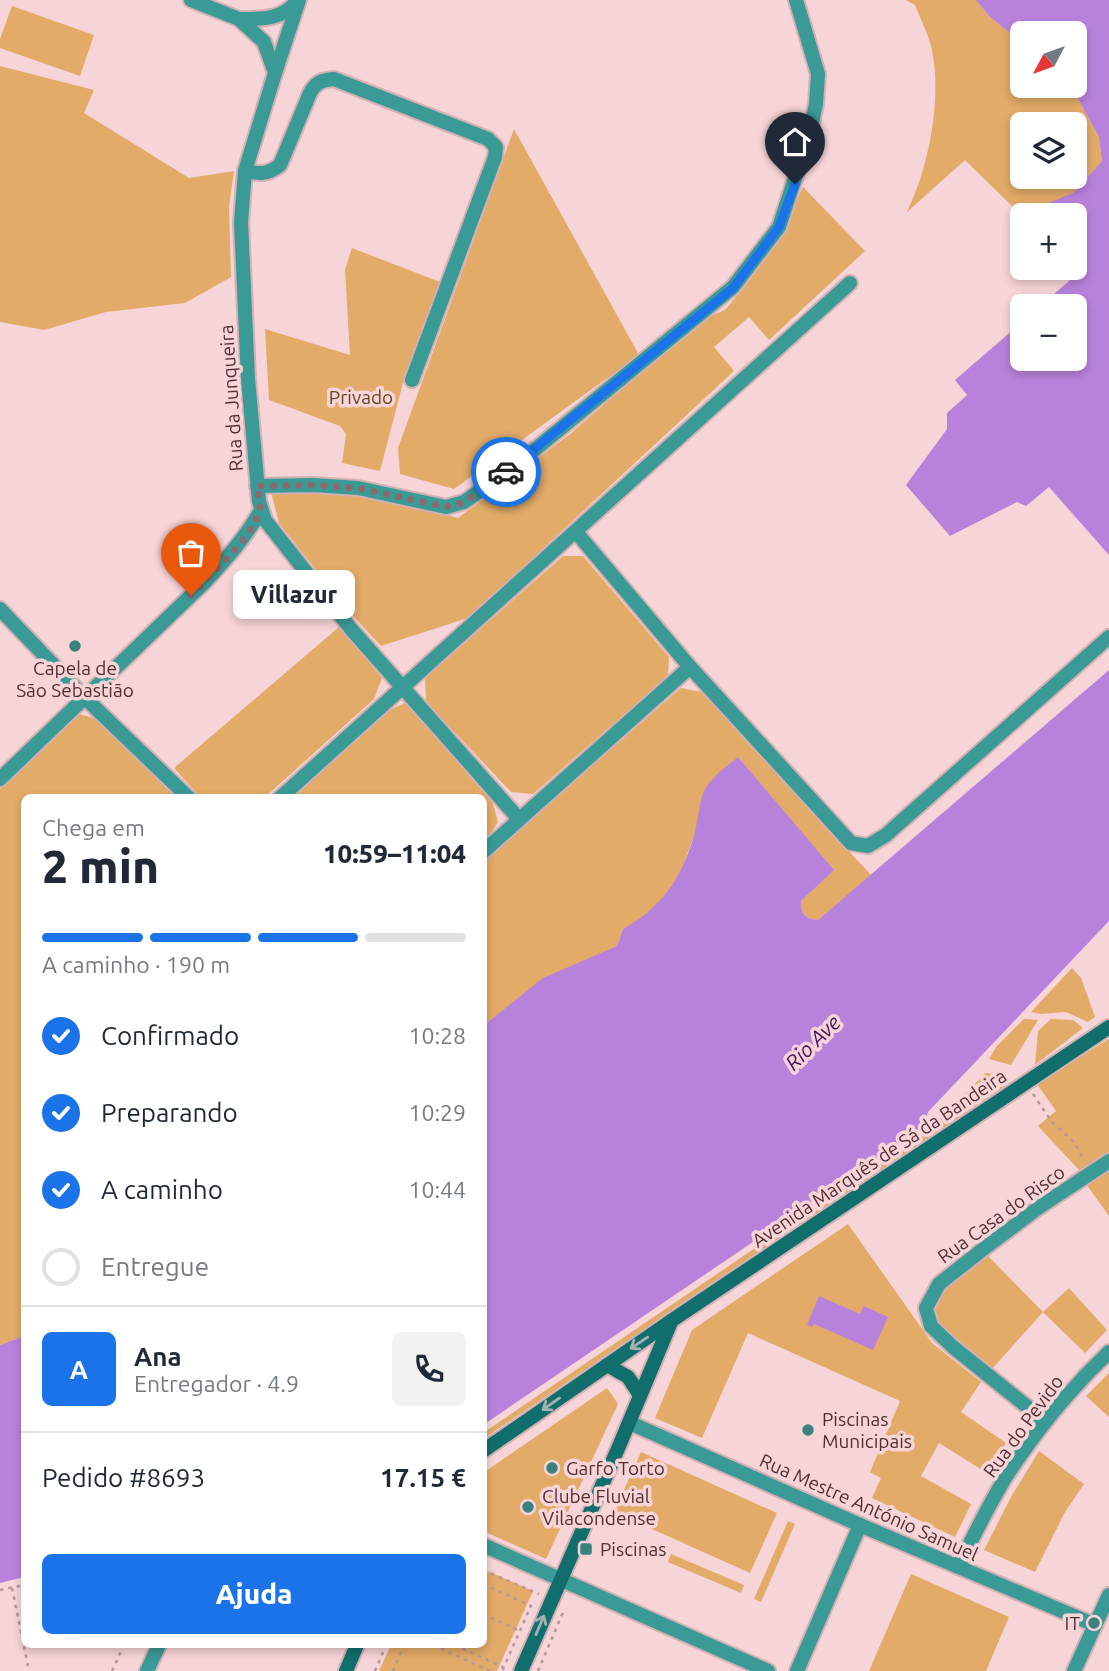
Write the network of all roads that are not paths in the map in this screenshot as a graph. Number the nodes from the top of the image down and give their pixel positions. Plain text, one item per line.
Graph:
1 (191, 0) edge
2 (299, 0) edge
3 (796, 0) edge
4 (239, 19) junction
5 (275, 73) junction
6 (245, 171) junction
7 (850, 283) dead end
8 (412, 380) dead end
9 (257, 486) junction
10 (261, 510) junction
11 (576, 532) junction
12 (2, 616) edge
13 (1109, 637) edge
14 (690, 667) junction
15 (402, 689) junction
16 (85, 698) junction
17 (0, 779) edge
18 (185, 794) edge
19 (284, 794) edge
20 (519, 819) junction
21 (487, 848) edge
22 (1109, 1027) edge
23 (1109, 1161) edge
24 (671, 1321) junction
25 (1109, 1352) edge
26 (607, 1365) junction
27 (640, 1395) junction
28 (1045, 1421) junction
29 (629, 1423) junction
30 (487, 1448) edge
31 (860, 1525) junction
32 (487, 1547) edge
33 (958, 1566) junction
34 (559, 1579) junction
35 (1109, 1595) edge
36 (1095, 1625) junction
37 (158, 1648) edge
38 (355, 1648) edge
39 (148, 1671) edge
40 (345, 1671) edge
41 (521, 1671) edge
42 (768, 1671) edge
43 (797, 1671) edge
44 (1074, 1671) edge

1 - 4 street
2 - 4 street
2 - 5 street, Rua da Junqueira
3 - 9 street
4 - 5 street
5 - 6 street, Rua da Junqueira
6 - 8 street
6 - 9 street, Rua da Junqueira
7 - 11 street
9 - 10 street, Rua da Junqueira
10 - 15 street
10 - 16 street
11 - 14 street
11 - 15 street
12 - 16 street
13 - 14 street
14 - 20 street
15 - 19 street
15 - 20 street
16 - 17 street
16 - 18 street
20 - 21 street
22 - 24 main road, Avenida Marquês de Sá da Bandeira
23 - 28 street, Rua Casa do Risco
24 -> 26 main road, Avenida Marquês de Sá da Bandeira
24 - 27 main road
25 - 28 street, Rua do Pevido
26 - 27 main road
26 -> 30 main road, Avenida Marquês de Sá da Bandeira
27 - 29 main road
28 - 33 street, Rua do Pevido
29 - 31 street, Rua Mestre António Samuel
29 - 34 main road
31 - 33 street, Rua Mestre António Samuel
31 - 43 street
32 - 34 street
33 - 36 street, Rua Mestre António Samuel
41 -> 34 main road
34 - 42 street
35 - 36 street
36 - 44 street
37 - 39 street
38 - 40 main road

